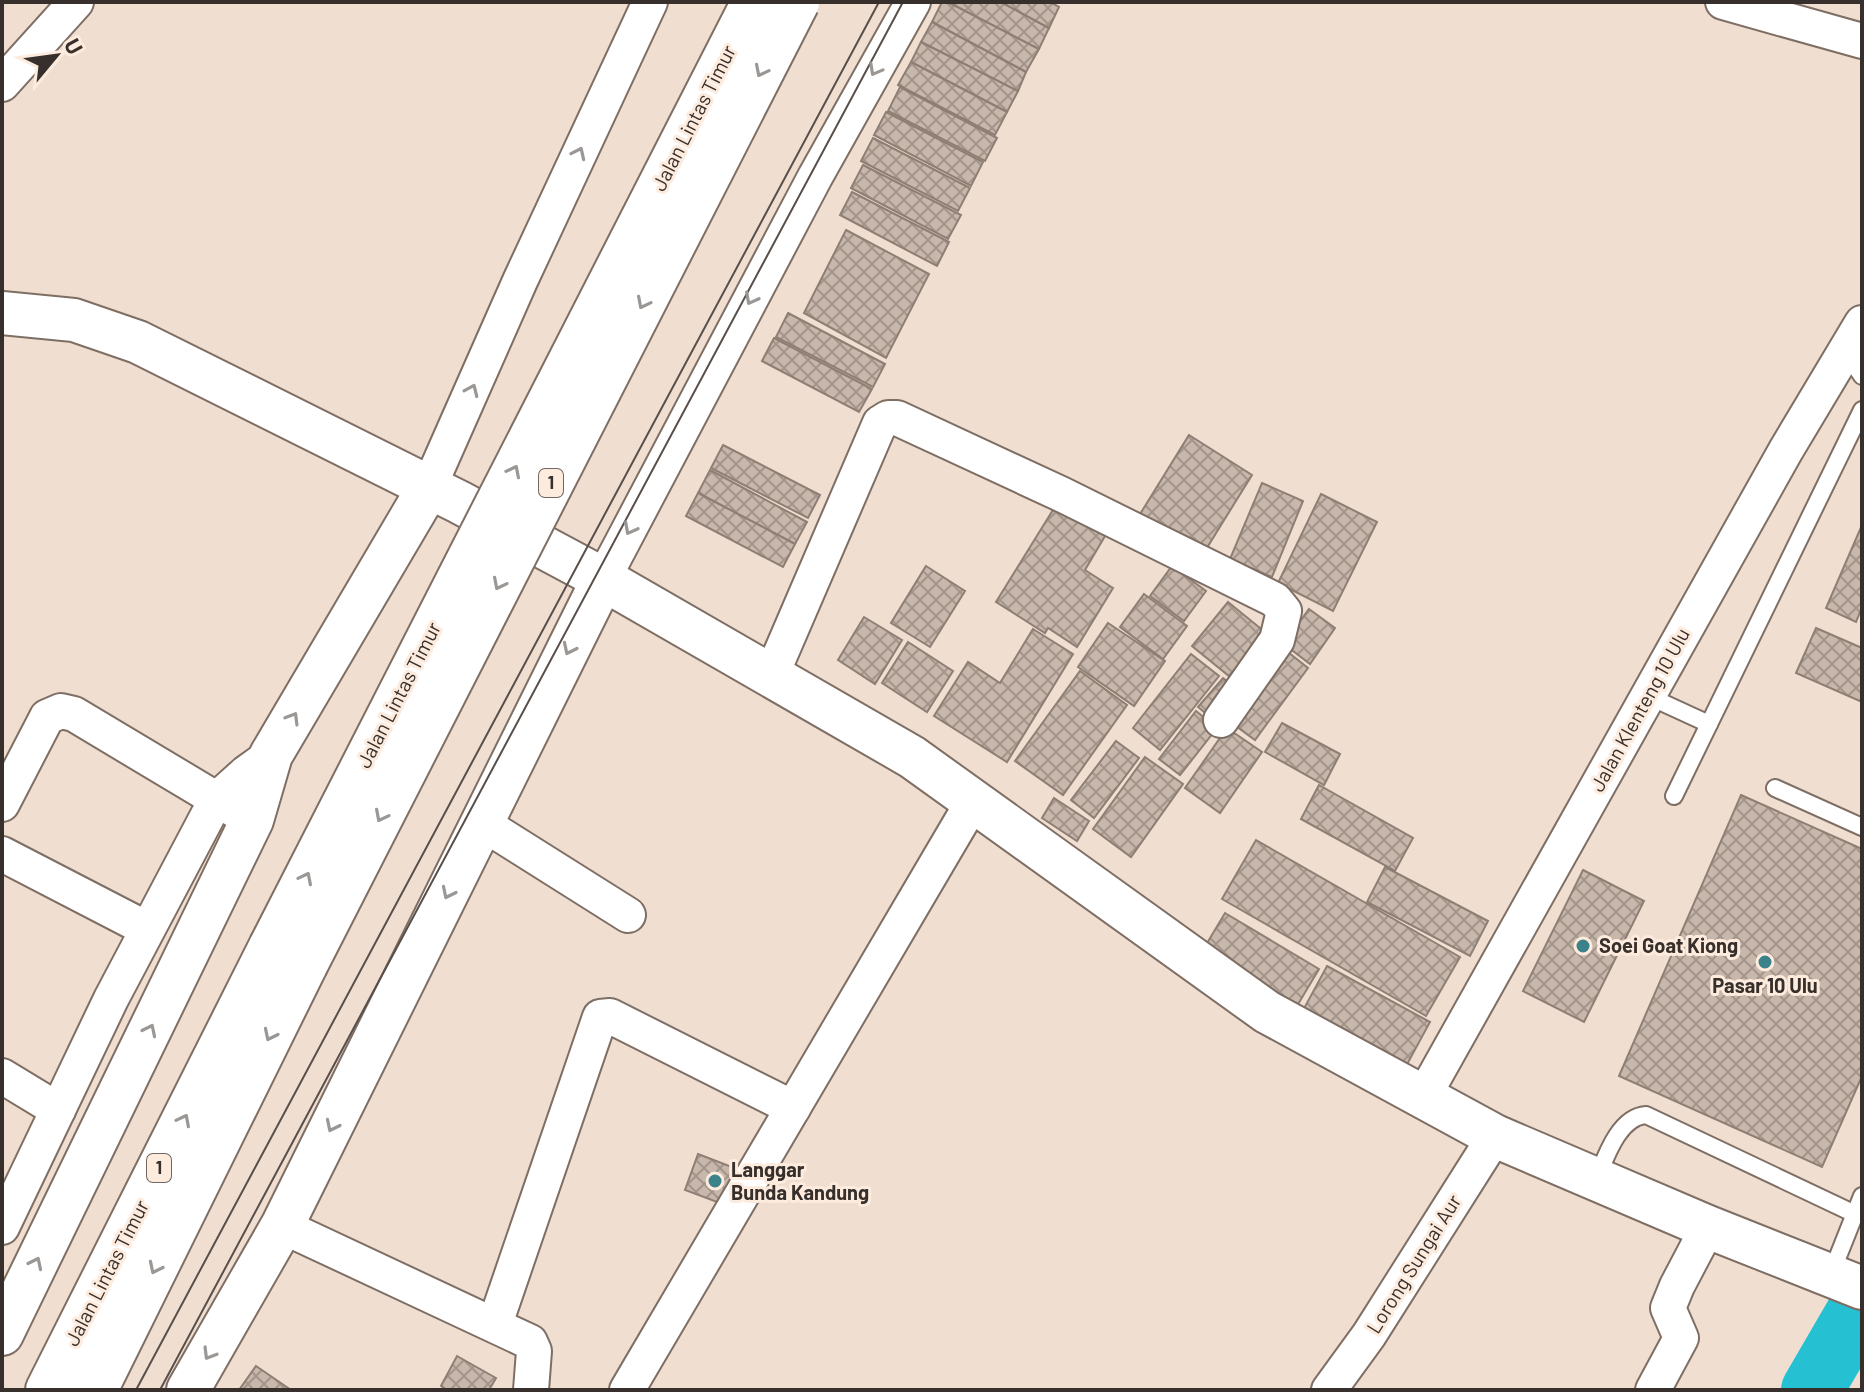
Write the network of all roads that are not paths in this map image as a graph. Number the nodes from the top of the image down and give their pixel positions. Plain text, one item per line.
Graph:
1 (76, 2) edge
2 (650, 2) edge
3 (754, 2) edge
4 (797, 2) edge
5 (913, 2) edge
6 (1723, 2) edge
7 (1862, 41) edge
8 (2, 84) edge
9 (2, 313) edge
10 (1862, 323) edge
11 (1852, 366) edge
12 (1862, 410) edge
13 (429, 487) junction
14 (603, 579) junction
15 (771, 676) junction
16 (1648, 696) junction
17 (1221, 720) dead end
18 (1709, 724) junction
19 (1775, 788) dead end
20 (1674, 796) dead end
21 (974, 800) junction
22 (2, 804) edge
23 (234, 810) junction
24 (482, 823) junction
25 (1862, 827) edge
26 (2, 854) edge
27 (628, 915) dead end
28 (147, 929) junction
29 (288, 956) junction
30 (2, 1076) edge
31 (1422, 1099) junction
32 (793, 1108) junction
33 (58, 1110) junction
34 (1495, 1136) junction
35 (1596, 1179) junction
36 (1862, 1196) edge
37 (1855, 1214) junction
38 (282, 1226) junction
39 (2, 1227) edge
40 (1708, 1227) junction
41 (1852, 1278) edge
42 (495, 1324) junction
43 (2, 1334) edge
44 (48, 1390) edge
45 (95, 1390) edge
46 (188, 1390) edge
47 (531, 1390) edge
48 (627, 1390) edge
49 (1329, 1390) edge
50 (1653, 1390) edge

1 - 8 street
13 -> 2 street
29 -> 3 highway, Jalan Lintas Timur / 1, bridge
4 -> 29 highway, Jalan Lintas Timur / 1, bridge
5 -> 14 street
6 - 7 street
9 - 13 street
10 - 11 street, Jalan Klenteng 10 Ulu
11 - 16 street, Jalan Klenteng 10 Ulu
12 - 18 lane
13 - 14 street
23 -> 13 street
14 - 15 street
14 -> 24 street
15 - 17 street
15 - 21 street
16 - 18 lane
16 - 31 street, Jalan Klenteng 10 Ulu
18 - 20 lane
19 - 25 lane
21 - 31 street
21 - 32 street
22 - 23 street
23 - 28 street
43 -> 23 street
24 - 27 street
24 -> 38 street
26 - 28 street
28 - 33 street
44 -> 29 highway, Jalan Lintas Timur / 1
29 -> 45 highway, Jalan Lintas Timur / 1
30 - 33 street
31 - 34 street
32 - 42 street
32 - 48 street
33 - 39 street
34 - 35 street
34 - 49 street, Lorong Sungai Aur
35 - 37 lane
35 - 40 street
36 - 37 lane
37 - 41 lane
38 - 42 street
38 -> 46 street
40 - 41 street
40 - 50 street
42 - 47 street

